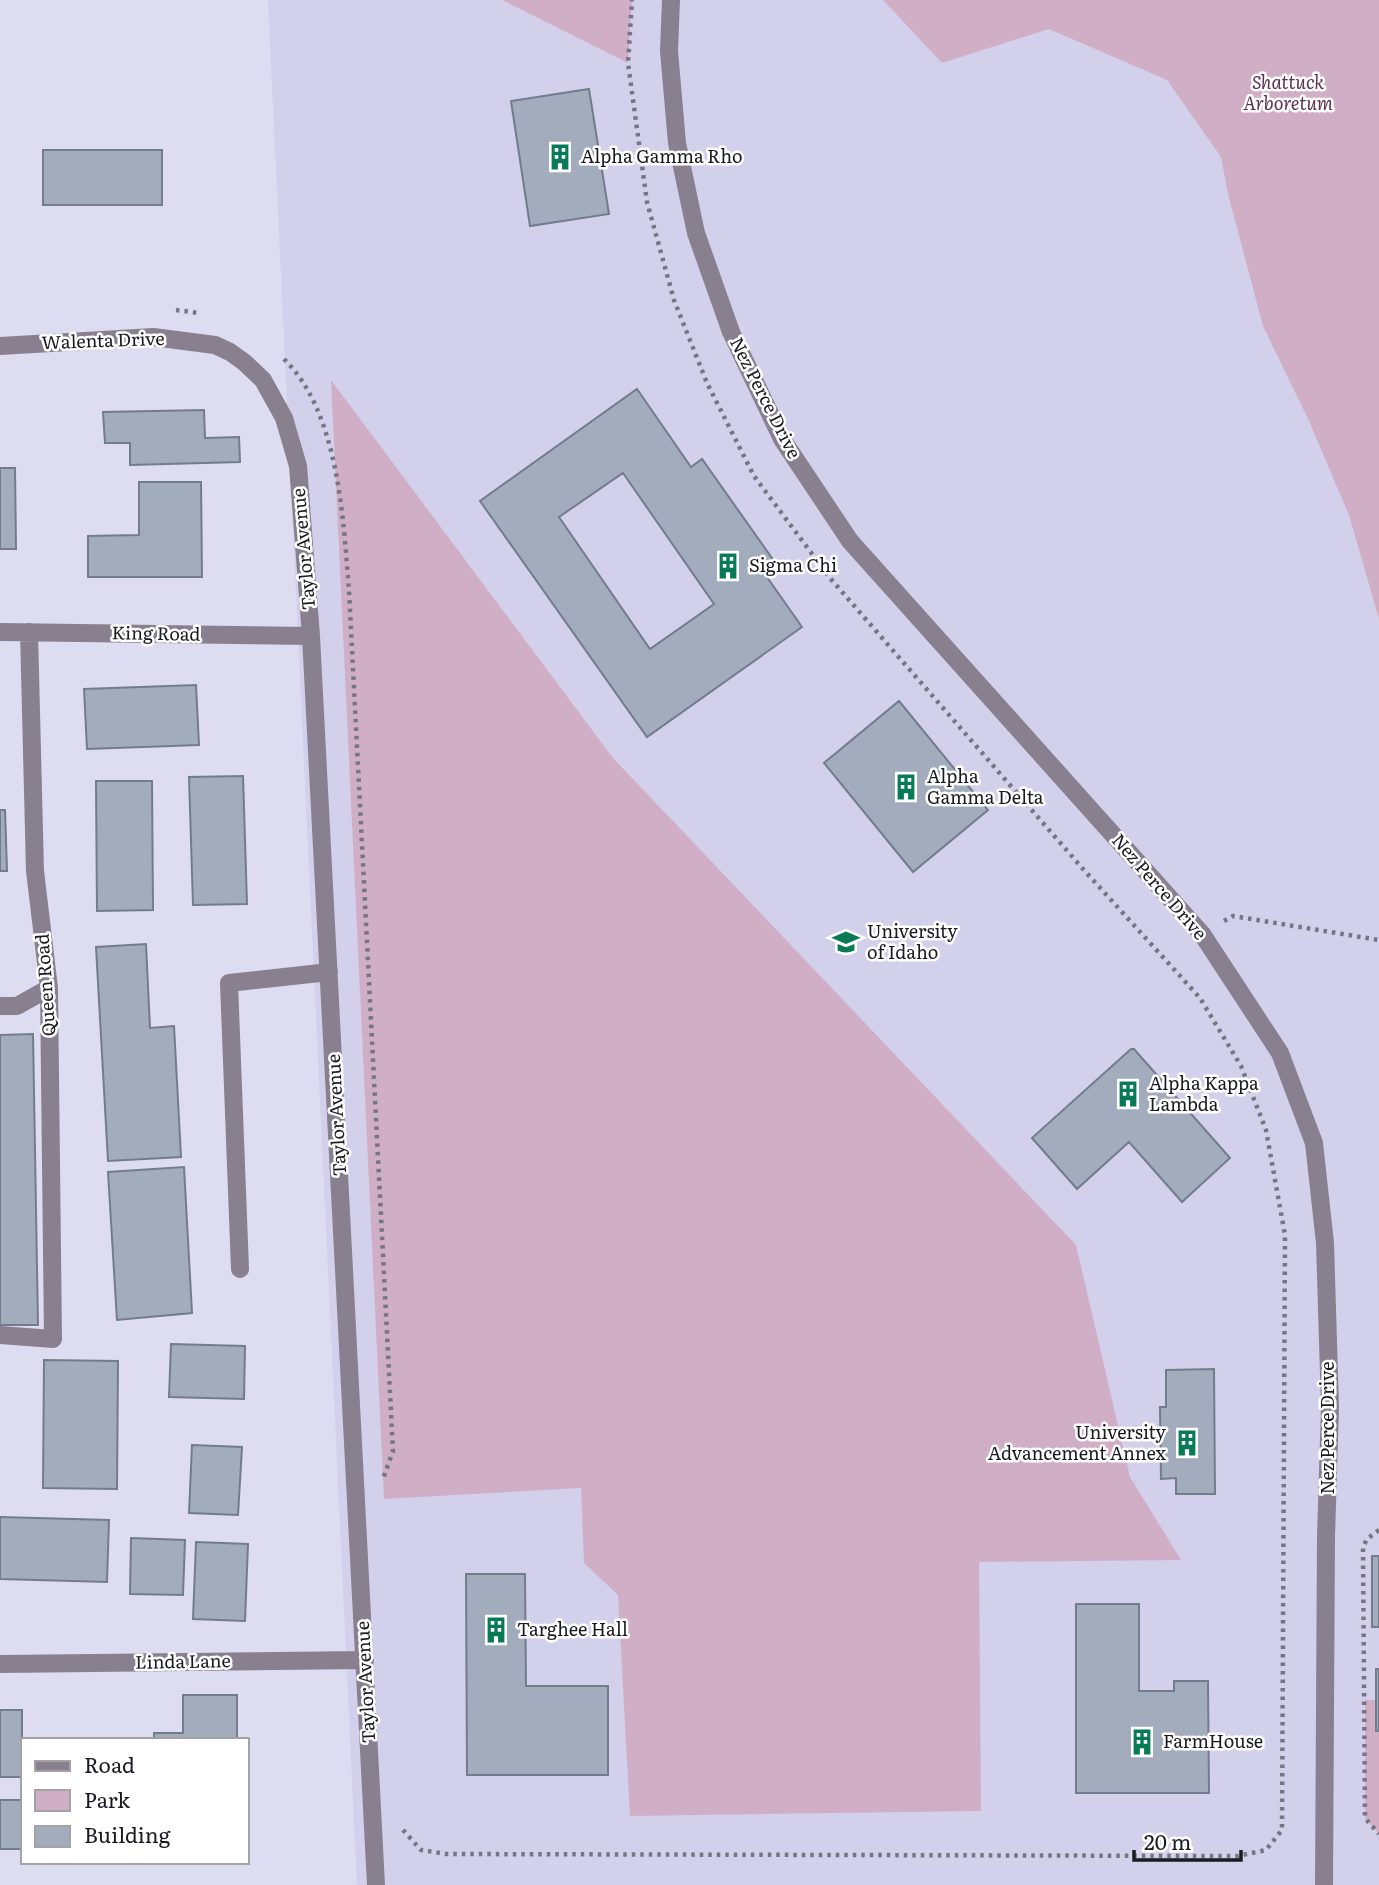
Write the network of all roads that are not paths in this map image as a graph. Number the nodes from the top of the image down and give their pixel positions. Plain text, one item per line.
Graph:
1 (671, 0) edge
2 (0, 346) edge
3 (244, 362) joint
4 (0, 632) edge
5 (30, 632) junction
6 (311, 636) junction
7 (329, 972) junction
8 (49, 988) junction
9 (0, 1006) edge
10 (240, 1269) dead end
11 (0, 1335) edge
12 (365, 1660) junction
13 (0, 1664) edge
14 (376, 1885) edge
15 (1324, 1885) edge

1 - 15 street, Nez Perce Drive
2 - 3 street, Walenta Drive
3 - 6 street, Taylor Avenue
4 - 5 street, King Road
5 - 6 street, King Road
5 - 8 street, Queen Road
6 - 7 street, Taylor Avenue
7 - 10 street
7 - 12 street, Taylor Avenue
8 - 9 street
8 - 11 street, Queen Road
12 - 13 street, Linda Lane
12 - 14 street, Taylor Avenue

